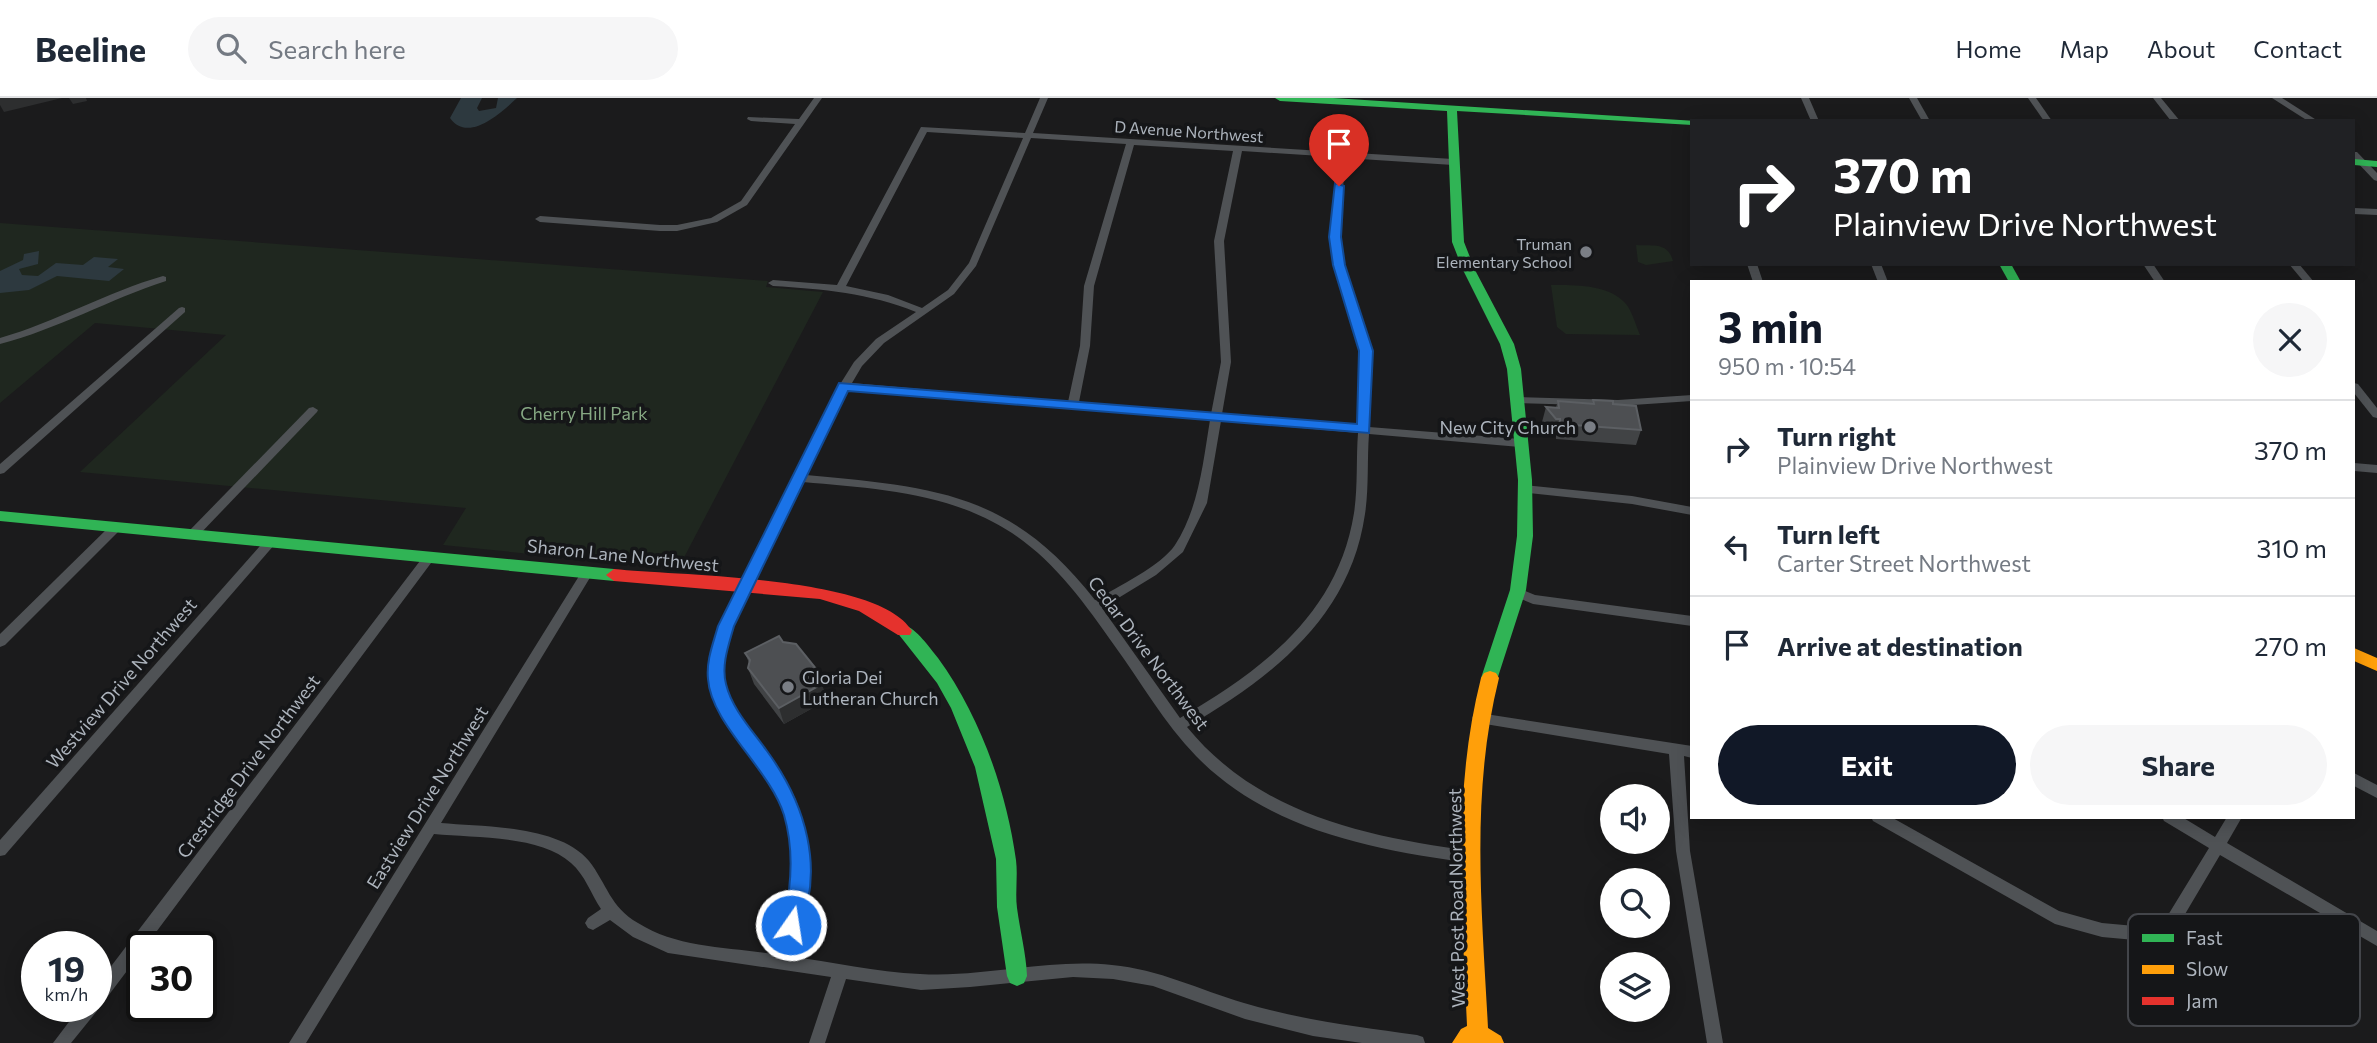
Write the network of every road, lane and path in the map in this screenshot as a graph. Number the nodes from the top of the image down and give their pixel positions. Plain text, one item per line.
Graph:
1 (818, 98) edge
2 (1044, 98) edge
3 (1280, 98) edge
4 (1805, 98) edge
5 (1913, 98) edge
6 (2032, 98) edge
7 (2157, 98) edge
8 (2276, 98) edge
9 (1452, 108) junction
10 (751, 119) dead end
11 (1814, 119) edge
12 (1925, 119) edge
13 (2047, 119) edge
14 (2174, 119) edge
15 (2311, 119) edge
16 (801, 122) junction
17 (1690, 122) edge
18 (1028, 135) junction
19 (1131, 142) junction
20 (1238, 148) junction
21 (1341, 155) junction
22 (2362, 161) edge
23 (1453, 162) junction
24 (2377, 178) edge
25 (2355, 211) edge
26 (2377, 212) edge
27 (540, 219) dead end
28 (2296, 266) edge
29 (163, 279) dead end
30 (2307, 280) edge
31 (773, 283) dead end
32 (841, 286) junction
33 (182, 310) dead end
34 (922, 311) junction
35 (0, 341) edge
36 (844, 386) junction
37 (2355, 387) edge
38 (1690, 398) edge
39 (1517, 400) junction
40 (1073, 405) junction
41 (313, 410) dead end
42 (2377, 415) edge
43 (1217, 418) junction
44 (1364, 430) junction
45 (1520, 443) junction
46 (2355, 467) edge
47 (2377, 469) edge
48 (0, 470) edge
49 (798, 478) junction
50 (1524, 489) junction
51 (1690, 511) edge
52 (0, 516) edge
53 (116, 527) junction
54 (192, 534) junction
55 (271, 541) junction
56 (430, 556) junction
57 (588, 571) junction
58 (745, 586) junction
59 (1518, 593) junction
60 (1094, 607) junction
61 (1690, 621) edge
62 (0, 642) edge
63 (2355, 654) edge
64 (2377, 665) edge
65 (1479, 719) junction
66 (1179, 725) junction
67 (1676, 748) junction
68 (1690, 752) edge
69 (2355, 780) edge
70 (2377, 792) edge
71 (1882, 819) edge
72 (2173, 819) edge
73 (2234, 819) edge
74 (431, 828) junction
75 (2220, 845) junction
76 (0, 850) edge
77 (1472, 857) junction
78 (611, 911) junction
79 (2177, 914) edge
80 (2335, 914) edge
81 (593, 923) dead end
82 (2360, 929) edge
83 (2128, 932) edge
84 (2377, 939) edge
85 (778, 963) junction
86 (840, 972) junction
87 (1017, 976) junction
88 (112, 978) edge
89 (78, 1022) edge
90 (1478, 1034) junction
91 (61, 1043) edge
92 (297, 1043) edge
93 (817, 1043) edge
94 (1417, 1043) edge
95 (1463, 1043) edge
96 (1493, 1043) edge
97 (1715, 1043) edge

1 - 16 street
2 - 18 street
3 - 9 street
4 - 11 street
5 - 12 street
6 - 13 street
7 - 14 street
8 - 15 street
9 - 17 street
9 - 23 street, West Post Road Northwest
10 - 16 street
16 - 27 street
18 - 19 street, D Avenue Northwest
18 - 32 street, D Avenue Northwest
18 - 34 street
19 - 20 street, D Avenue Northwest
19 - 40 street
20 - 21 street, D Avenue Northwest
20 - 43 street
21 - 23 street, D Avenue Northwest
21 - 44 street
22 - 24 street
23 - 39 street, West Post Road Northwest
25 - 26 street
28 - 30 street
29 - 35 street
31 - 32 street
32 - 34 street
33 - 48 street
34 - 36 street
36 - 40 street
36 - 49 street
37 - 42 street
38 - 39 street
39 - 45 street, West Post Road Northwest
40 - 43 street
41 - 54 street
43 - 44 street
43 - 60 street
44 - 45 street
44 - 66 street
45 - 50 street, West Post Road Northwest
46 - 47 street
49 - 58 street
49 - 60 street, Cedar Drive Northwest
50 - 51 street
50 - 59 street, West Post Road Northwest
52 - 53 street, Sharon Lane Northwest
53 - 54 street, Sharon Lane Northwest
53 - 62 street
54 - 55 street, Sharon Lane Northwest
55 - 56 street, Sharon Lane Northwest
55 - 76 street, Westview Drive Northwest
56 - 57 street, Sharon Lane Northwest
56 - 88 street, Crestridge Drive Northwest
57 - 58 street, Sharon Lane Northwest
57 - 74 street, Eastview Drive Northwest
58 - 85 street
58 - 87 street, Sharon Lane Northwest
59 - 61 street
59 - 65 street, West Post Road Northwest
60 - 66 street, Cedar Drive Northwest
63 - 64 street
65 - 67 street
65 - 77 street, West Post Road Northwest
66 - 77 street, Cedar Drive Northwest
67 - 68 street
67 - 97 street
69 - 70 street
71 - 83 street
72 - 75 street
73 - 75 street
74 - 78 street
74 - 92 street, Eastview Drive Northwest
75 - 79 street
75 - 80 street
77 - 90 street, West Post Road Northwest
78 - 81 street
78 - 85 street
82 - 84 street
85 - 86 street
86 - 87 street
86 - 93 street
87 - 94 street
89 - 91 street
90 - 95 street
90 - 96 street

